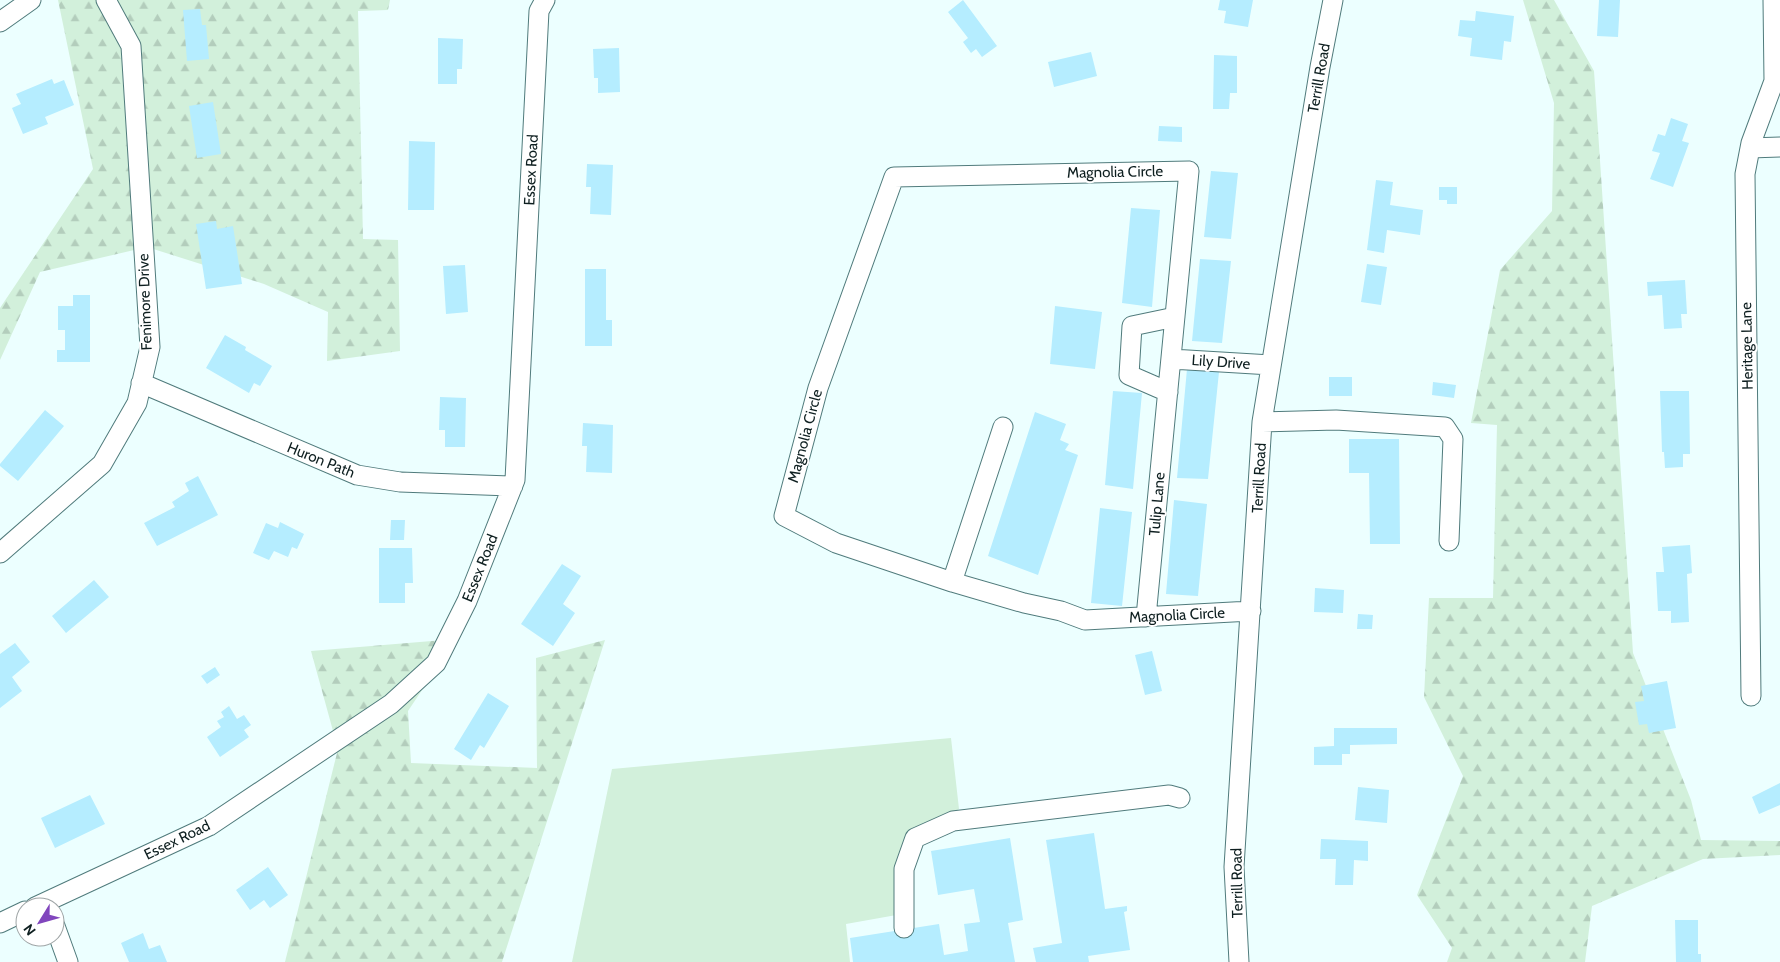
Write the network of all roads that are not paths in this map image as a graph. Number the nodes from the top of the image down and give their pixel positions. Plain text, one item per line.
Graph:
1 (31, 0) edge
2 (106, 0) edge
3 (545, 0) edge
4 (1333, 0) edge
5 (1773, 0) edge
6 (0, 22) edge
7 (1780, 147) edge
8 (1750, 148) junction
9 (1189, 171) joint
10 (1175, 317) junction
11 (1171, 359) junction
12 (1272, 365) junction
13 (142, 383) junction
14 (1168, 392) junction
15 (1262, 422) junction
16 (1003, 427) dead end
17 (513, 486) junction
18 (1449, 541) dead end
19 (0, 553) edge
20 (952, 582) junction
21 (1251, 611) junction
22 (1146, 617) junction
23 (1751, 696) dead end
24 (1180, 798) dead end
25 (60, 897) edge
26 (15, 916) edge
27 (0, 923) edge
28 (904, 928) dead end
29 (63, 947) edge
30 (68, 962) edge
31 (1239, 962) edge

1 - 6 street
2 - 13 street, Fenimore Drive
3 - 17 street, Essex Road
4 - 12 street, Terrill Road
5 - 8 street, Heritage Lane
7 - 8 street
8 - 23 street, Heritage Lane
9 - 10 street, Tulip Lane
9 - 20 street, Magnolia Circle
10 - 11 street, Tulip Lane
10 - 14 street
11 - 12 street, Lily Drive
11 - 14 street, Tulip Lane
12 - 15 street, Terrill Road
13 - 17 street, Huron Path
13 - 19 street, Fenimore Drive
14 - 22 street, Tulip Lane
15 - 18 street
15 - 21 street, Terrill Road
16 - 20 street
17 - 25 street, Essex Road
20 - 22 street, Magnolia Circle
21 - 22 street, Magnolia Circle
21 - 31 street, Terrill Road
24 - 28 street
26 - 27 street
29 - 30 street

